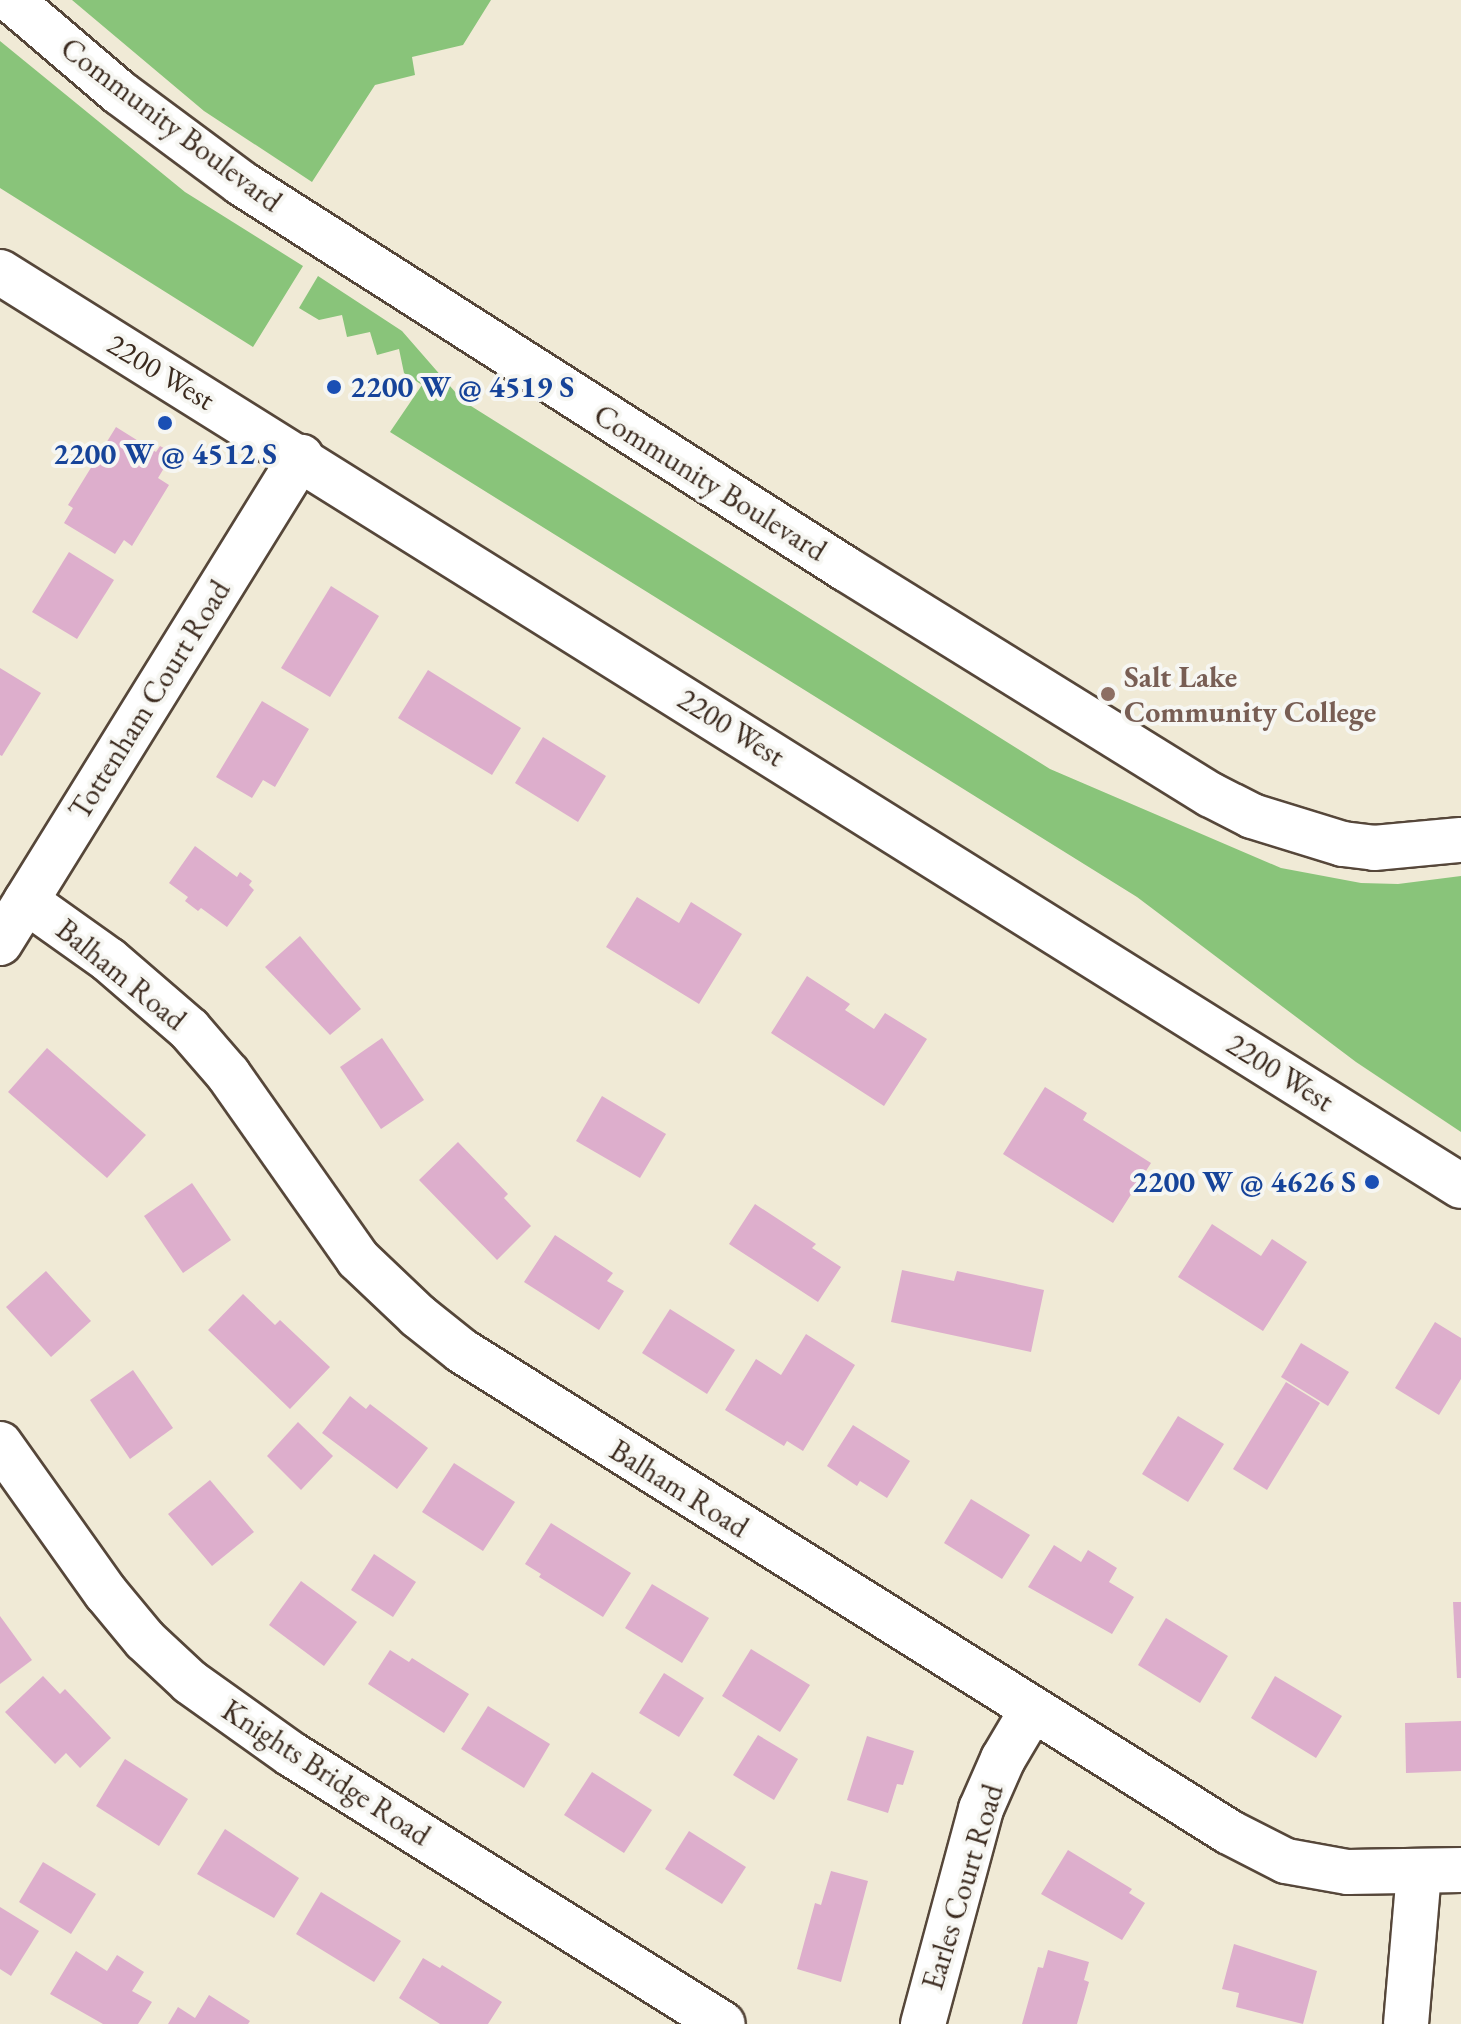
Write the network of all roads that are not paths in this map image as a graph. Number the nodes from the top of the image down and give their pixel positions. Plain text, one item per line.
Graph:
1 (11, 0) edge
2 (0, 272) edge
3 (301, 457) junction
4 (1461, 840) edge
5 (26, 901) junction
6 (0, 943) edge
7 (1461, 1186) edge
8 (0, 1444) edge
9 (1032, 1710) junction
10 (1440, 1871) edge
11 (723, 2024) edge
12 (923, 2024) edge
13 (1406, 2024) edge

1 - 4 street, Community Boulevard
2 - 3 street, 2200 West
3 - 5 street, Tottenham Court Road
3 - 7 street, 2200 West
5 - 6 street, Tottenham Court Road
5 - 9 street, Balham Road
8 - 11 street, Knights Bridge Road
9 - 10 street, Balham Road
9 - 12 street, Earles Court Road
10 - 13 street

